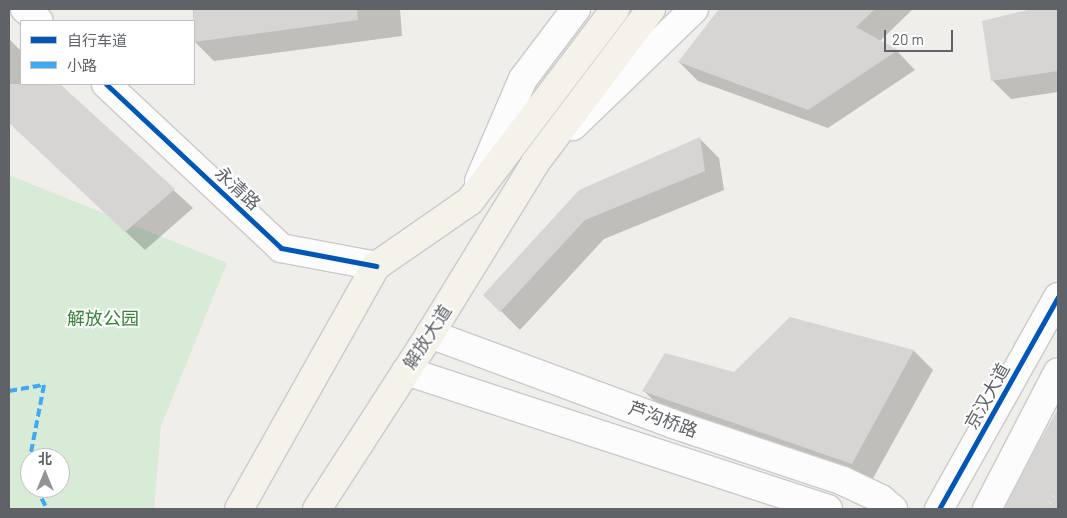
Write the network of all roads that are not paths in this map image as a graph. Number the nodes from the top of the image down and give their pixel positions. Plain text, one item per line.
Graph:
1 (25, 9) edge
2 (576, 9) edge
3 (615, 9) edge
4 (652, 9) edge
5 (694, 9) edge
6 (38, 20) edge
7 (107, 85) edge
8 (535, 163) junction
9 (470, 201) junction
10 (376, 266) junction
11 (1058, 297) edge
12 (430, 334) junction
13 (406, 370) junction
14 (1058, 372) edge
15 (239, 509) edge
16 (317, 509) edge
17 (828, 509) edge
18 (893, 509) edge
19 (939, 509) edge
20 (987, 509) edge

1 - 6 main road
2 - 9 main road
3 - 9 main road
4 - 8 main road, 解放大道
5 - 8 main road, 解放大道
7 - 10 main road, 永清路
8 - 12 main road, 解放大道
9 - 10 main road
10 - 15 main road
11 - 19 main road, 京汉大道
12 - 13 main road, 解放大道
12 - 18 main road, 芦沟桥路
13 - 16 main road, 解放大道
13 - 17 main road, 芦沟桥路
14 - 20 main road

